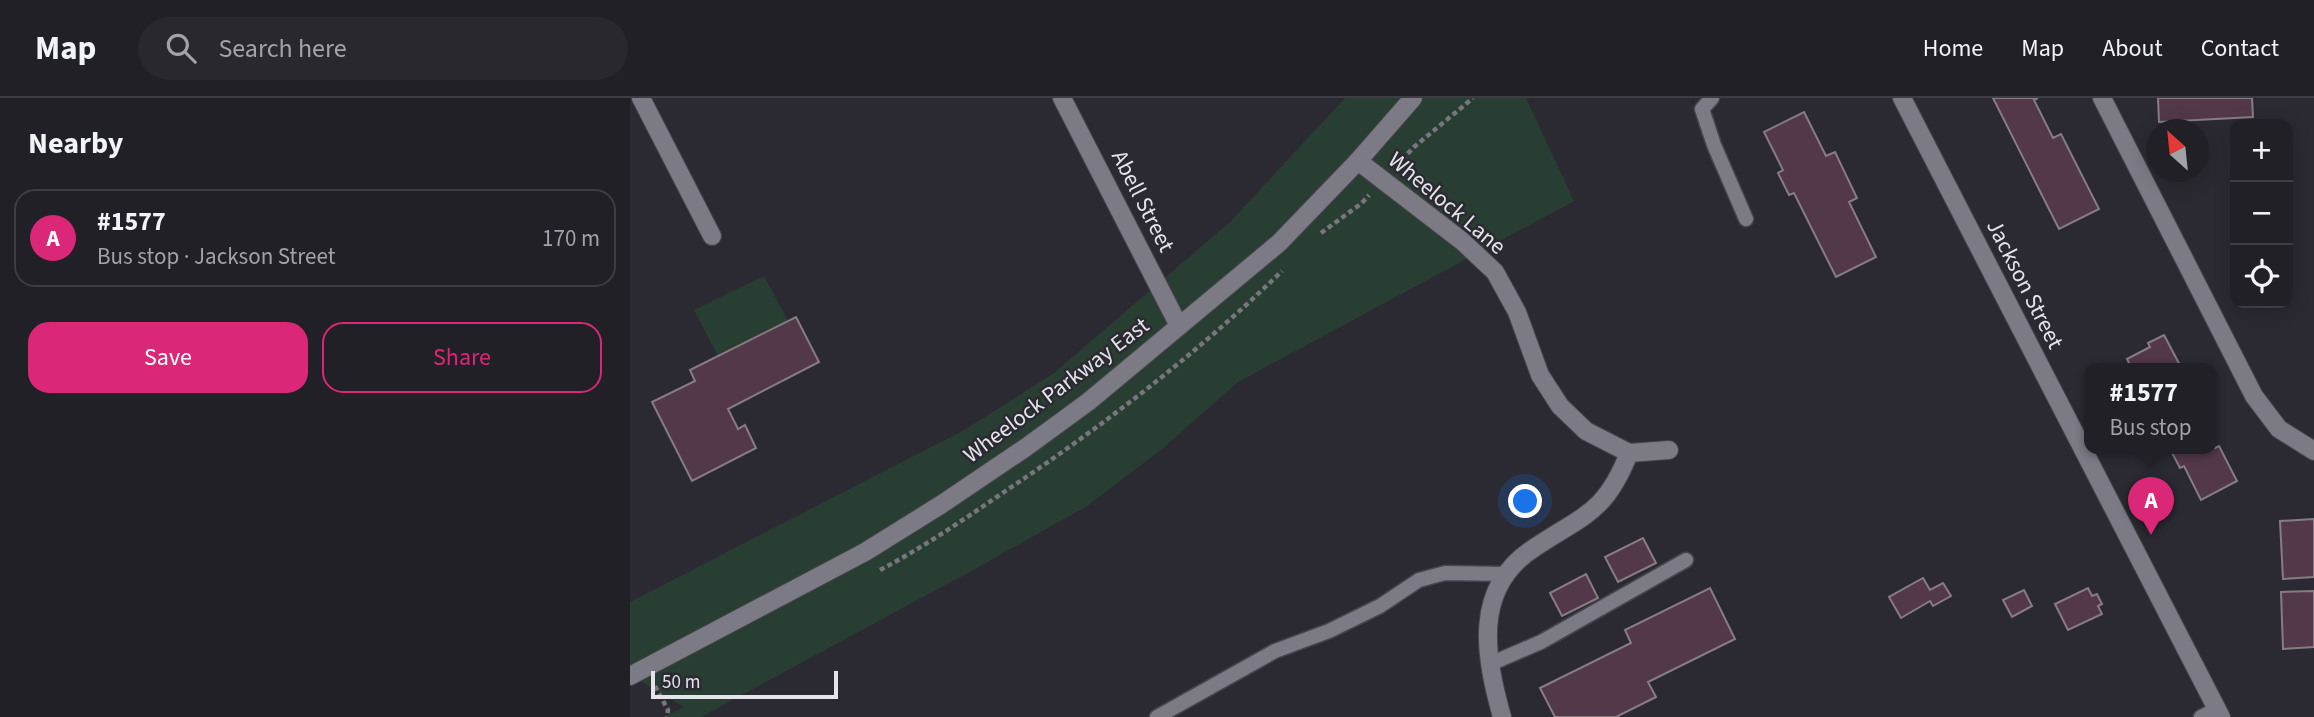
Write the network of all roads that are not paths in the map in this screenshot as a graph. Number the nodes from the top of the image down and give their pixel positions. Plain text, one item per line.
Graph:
1 (641, 98) edge
2 (1062, 98) edge
3 (1413, 98) edge
4 (1712, 98) edge
5 (1902, 98) edge
6 (2102, 98) edge
7 (1358, 161) junction
8 (1746, 219) dead end
9 (712, 236) dead end
10 (1180, 326) junction
11 (1669, 450) dead end
12 (2314, 451) edge
13 (1629, 453) junction
14 (1686, 560) dead end
15 (1506, 573) junction
16 (1490, 664) junction
17 (630, 676) edge
18 (2213, 714) edge
19 (1157, 717) edge
20 (1502, 717) edge

1 - 9 street
2 - 10 street, Abell Street
3 - 7 street, Wheelock Parkway East
4 - 8 lane
5 - 18 street, Jackson Street
6 - 12 street
7 - 10 street, Wheelock Parkway East
7 - 13 street, Wheelock Lane
10 - 17 street, Wheelock Parkway East
11 - 13 street
13 - 15 street
14 - 16 lane
15 - 16 street
15 - 19 lane
16 - 20 street

